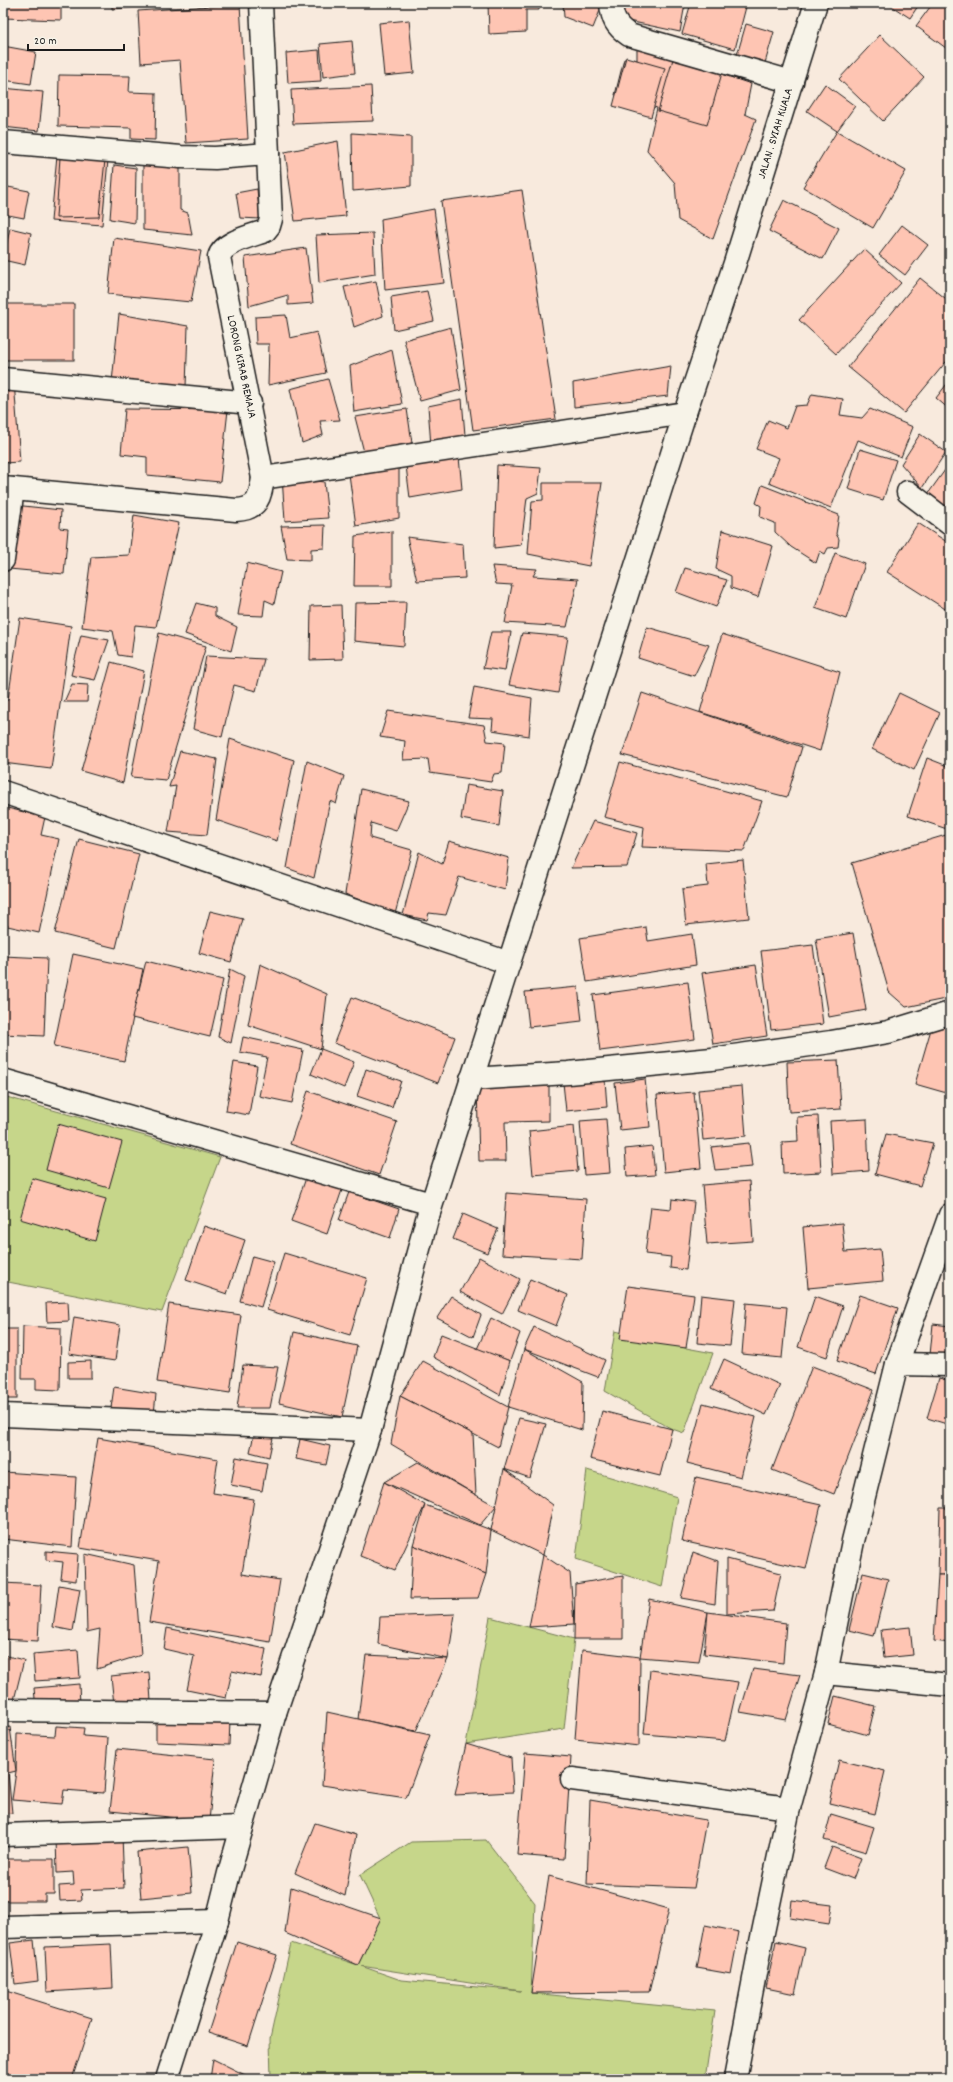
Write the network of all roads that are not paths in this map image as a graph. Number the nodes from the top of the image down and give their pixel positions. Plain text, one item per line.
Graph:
1 (261, 3) edge
2 (611, 3) edge
3 (816, 3) edge
4 (792, 82) junction
5 (3, 142) edge
6 (268, 154) junction
7 (3, 379) edge
8 (250, 403) junction
9 (685, 413) junction
10 (263, 478) junction
11 (8, 488) edge
12 (908, 492) dead end
13 (950, 524) edge
14 (3, 560) edge
15 (3, 792) edge
16 (509, 963) junction
17 (950, 1013) edge
18 (471, 1079) junction
19 (3, 1080) edge
20 (431, 1204) junction
21 (950, 1215) edge
22 (897, 1364) junction
23 (950, 1365) edge
24 (3, 1416) edge
25 (370, 1430) junction
26 (826, 1673) junction
27 (950, 1685) edge
28 (3, 1710) edge
29 (275, 1713) junction
30 (572, 1779) dead end
31 (789, 1808) junction
32 (242, 1827) junction
33 (3, 1835) edge
34 (217, 1921) junction
35 (3, 1927) edge
36 (167, 2079) edge
37 (735, 2079) edge

1 - 6 street, LORONG KIRAB REMAJA
2 - 4 street
3 - 4 street, JALAN . SYIAH KUALA
4 - 9 street, JALAN . SYIAH KUALA
5 - 6 street
6 - 8 street, LORONG KIRAB REMAJA
7 - 8 street
8 - 10 street, LORONG KIRAB REMAJA
9 - 10 street
9 - 16 street, JALAN . SYIAH KUALA
10 - 11 street, LORONG KIRAB REMAJA
11 - 14 street
12 - 13 street
15 - 16 street
16 - 18 street, JALAN . SYIAH KUALA
17 - 18 street
18 - 20 street, JALAN . SYIAH KUALA
19 - 20 street
20 - 25 street, JALAN . SYIAH KUALA
21 - 22 street
22 - 23 street
22 - 26 street
24 - 25 street
25 - 29 street, JALAN . SYIAH KUALA
26 - 27 street
26 - 31 street
28 - 29 street
29 - 32 street, JALAN . SYIAH KUALA
30 - 31 street
31 - 37 street
32 - 33 street
32 - 34 street, JALAN . SYIAH KUALA
34 - 35 street
34 - 36 street, JALAN . SYIAH KUALA

